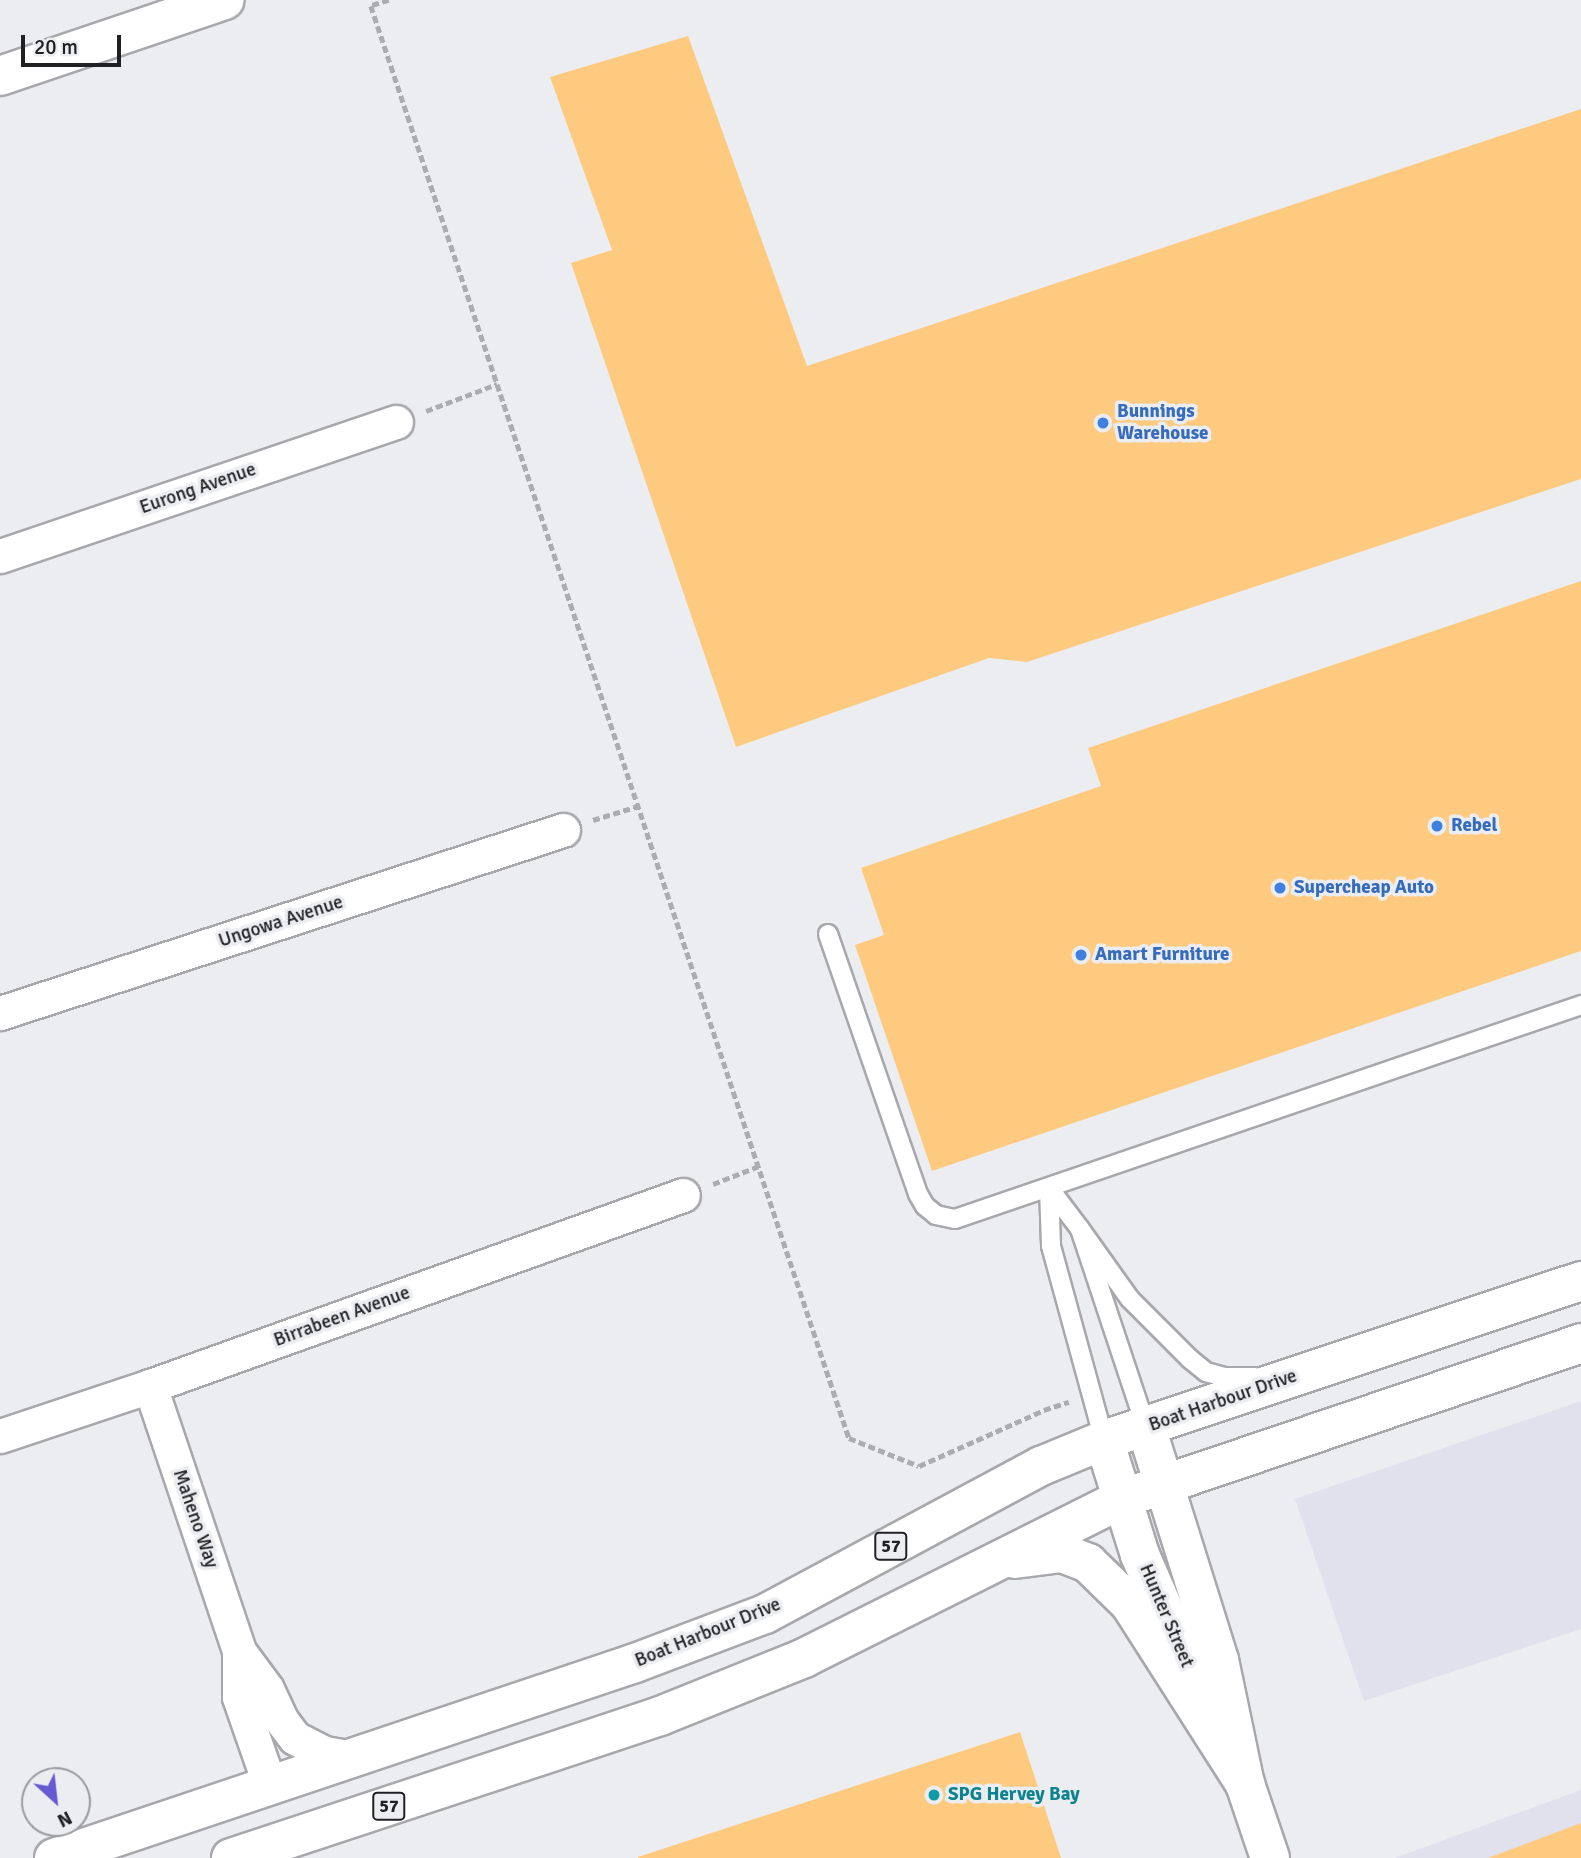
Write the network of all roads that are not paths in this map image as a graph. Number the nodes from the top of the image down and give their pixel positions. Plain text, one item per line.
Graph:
1 (225, 0) edge
2 (0, 76) edge
3 (396, 422) road end
4 (0, 556) edge
5 (562, 830) road end
6 (828, 934) dead end
7 (1581, 1005) edge
8 (0, 1013) edge
9 (1049, 1188) junction
10 (683, 1195) road end
11 (1080, 1229) junction
12 (1581, 1281) edge
13 (1581, 1343) edge
14 (1292, 1377) junction
15 (150, 1386) junction
16 (1146, 1427) junction
17 (0, 1436) edge
18 (1104, 1440) junction
19 (1166, 1482) junction
20 (1124, 1498) junction
21 (992, 1561) junction
22 (239, 1651) junction
23 (545, 1754) junction
24 (352, 1758) junction
25 (1245, 1784) junction
26 (270, 1786) junction
27 (394, 1804) junction
28 (110, 1852) edge
29 (54, 1858) edge
30 (232, 1858) edge
31 (301, 1858) edge
32 (1270, 1858) edge

1 - 2 main road
3 - 4 street, Eurong Avenue
5 - 8 street, Ungowa Avenue
6 - 9 lane
7 - 9 lane
9 - 11 lane
9 - 18 lane
10 - 15 street, Birrabeen Avenue
11 - 14 lane
11 - 16 lane
12 - 14 main road, Boat Harbour Drive / 57
13 - 19 main road, 57
14 - 16 main road, Boat Harbour Drive / 57
15 - 17 street, Birrabeen Avenue
15 - 22 street, Maheno Way
16 - 18 main road, Boat Harbour Drive / 57
16 - 19 main road, Hunter Street
18 - 20 main road, Hunter Street
18 - 24 main road, Boat Harbour Drive / 57
19 - 20 main road, 57
19 - 25 main road, Hunter Street
20 - 21 main road, 57
20 - 25 main road, Hunter Street
21 - 23 main road, 57
21 - 25 main road
22 - 24 street, Maheno Way
22 - 26 street, Maheno Way
23 - 26 main road
23 - 27 main road, 57
24 - 26 main road, Boat Harbour Drive / 57
25 - 32 main road, Hunter Street
26 - 28 main road, Boat Harbour Drive / 57
27 - 30 main road, 57
27 - 31 main road
28 - 29 main road, Boat Harbour Drive / 57

